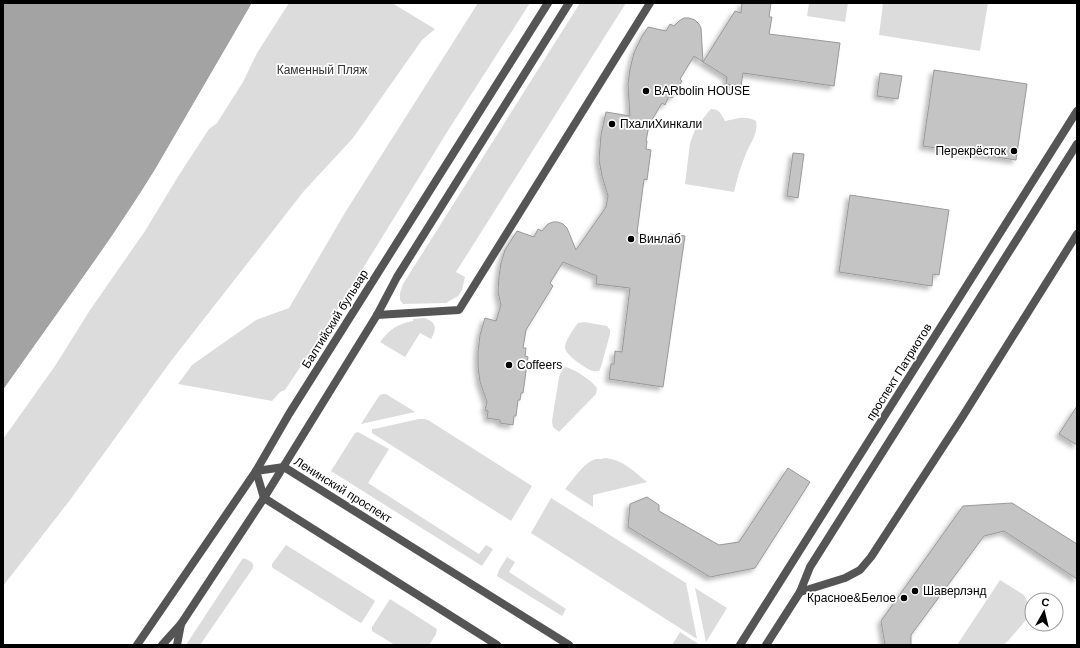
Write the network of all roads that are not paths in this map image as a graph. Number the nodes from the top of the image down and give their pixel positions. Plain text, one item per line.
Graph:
1 (548, 3) edge
2 (569, 3) edge
3 (650, 3) edge
4 (1077, 112) edge
5 (1077, 144) edge
6 (1077, 234) edge
7 (377, 316) junction
8 (284, 467) junction
9 (256, 471) junction
10 (264, 498) junction
11 (800, 592) junction
12 (181, 624) junction
13 (137, 645) edge
14 (162, 645) edge
15 (177, 645) edge
16 (498, 645) edge
17 (569, 645) edge
18 (740, 645) edge
19 (766, 645) edge

1 - 9 street, Балтийский бульвар
2 - 7 street
3 - 7 street
4 - 18 street, проспект Патриотов
5 - 11 street
6 - 11 street
7 - 8 street
8 - 9 street, Ленинский проспект
8 - 10 street
8 - 17 street, Ленинский проспект
9 - 10 street
9 - 13 street, Балтийский бульвар
10 - 12 street
10 - 16 street
11 - 19 street
12 - 14 street
12 - 15 street

